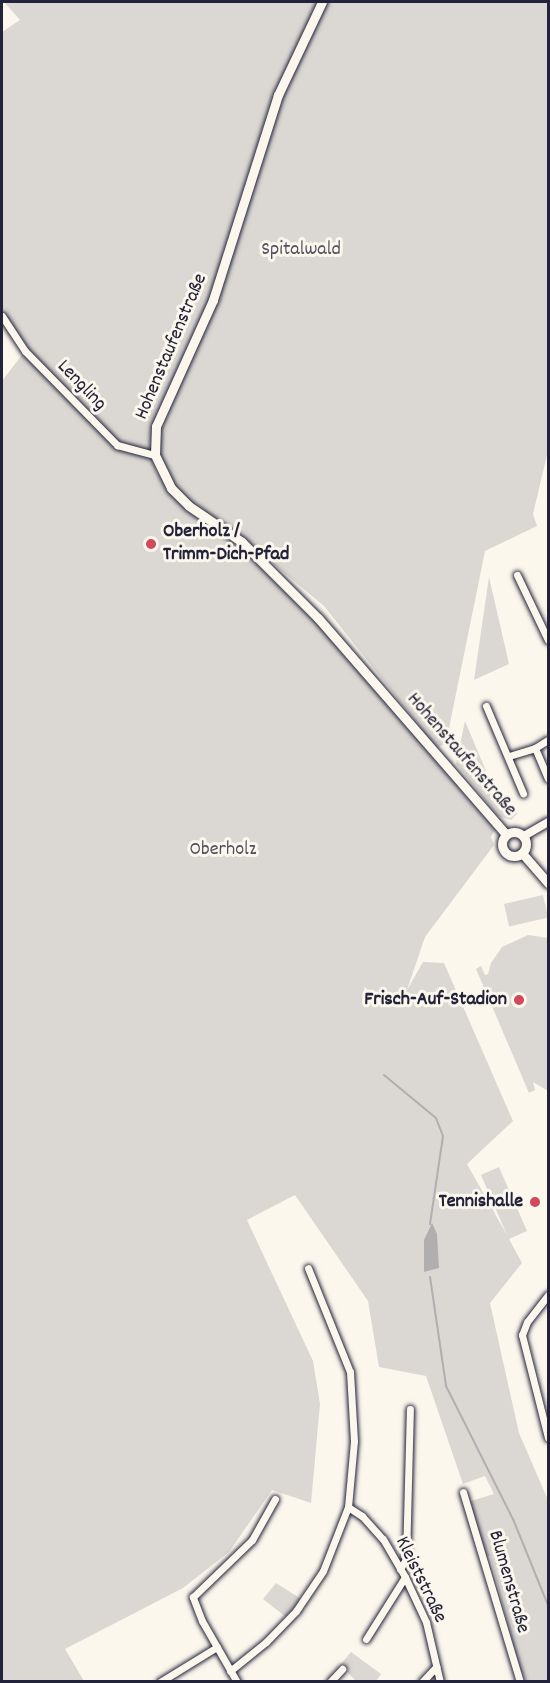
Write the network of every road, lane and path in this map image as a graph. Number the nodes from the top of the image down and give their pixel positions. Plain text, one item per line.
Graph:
1 (322, 2) edge
2 (2, 316) edge
3 (155, 455) junction
4 (517, 575) dead end
5 (549, 640) edge
6 (486, 706) dead end
7 (549, 740) edge
8 (534, 748) junction
9 (509, 756) junction
10 (549, 778) edge
11 (523, 793) dead end
12 (549, 822) edge
13 (506, 834) junction
14 (524, 836) junction
15 (522, 853) junction
16 (549, 883) edge
17 (308, 1268) dead end
18 (549, 1295) edge
19 (410, 1409) dead end
20 (549, 1438) edge
21 (463, 1492) dead end
22 (275, 1499) dead end
23 (348, 1507) junction
24 (400, 1569) junction
25 (405, 1577) junction
26 (366, 1639) dead end
27 (217, 1647) junction
28 (436, 1667) junction
29 (342, 1670) dead end
30 (230, 1671) junction
31 (160, 1682) edge
32 (237, 1682) edge
33 (330, 1682) edge
34 (423, 1682) edge
35 (440, 1682) edge
36 (520, 1682) edge

1 - 3 main road, Hohenstaufenstraße
2 - 3 street, Lengling
3 - 13 main road, Hohenstaufenstraße
4 - 5 street
6 - 9 street
7 - 8 street
8 - 9 street
8 - 10 street
9 - 11 street
12 - 14 street
13 - 14 main road
13 - 15 main road
14 - 15 main road
15 - 16 main road
17 - 23 street
18 - 20 street
19 - 24 street
21 - 36 street, Blumenstraße
22 - 27 street
23 - 24 street, Kleiststraße
23 - 30 street
24 - 25 street, Kleiststraße
25 - 26 street
25 - 28 street, Kleiststraße
27 - 30 street
27 - 31 street
28 - 34 street
28 - 35 street, Kleiststraße
29 - 33 street
30 - 32 street

